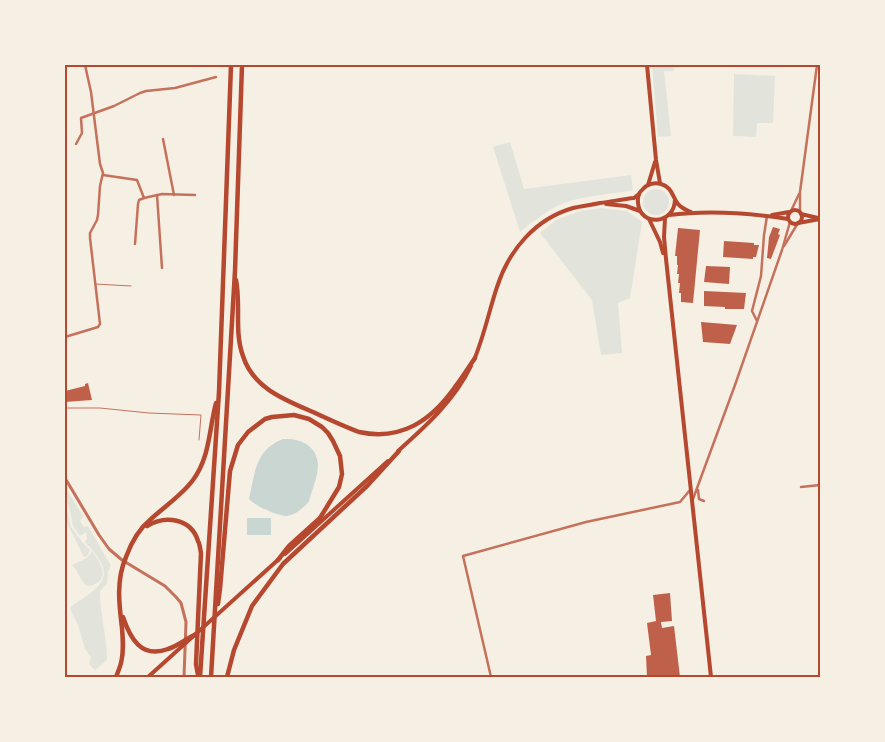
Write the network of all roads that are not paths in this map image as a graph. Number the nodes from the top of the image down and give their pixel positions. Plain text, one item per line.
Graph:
1 (85, 65) edge
2 (231, 65) edge
3 (242, 65) edge
4 (647, 65) edge
5 (816, 65) edge
6 (216, 77) dead end
7 (820, 78) edge
8 (815, 79) junction
9 (94, 114) junction
10 (163, 139) dead end
11 (76, 144) dead end
12 (656, 160) junction
13 (102, 175) junction
14 (660, 183) junction
15 (648, 185) junction
16 (800, 192) junction
17 (639, 194) junction
18 (157, 195) junction
19 (174, 195) junction
20 (196, 195) dead end
21 (144, 198) junction
22 (675, 200) junction
23 (601, 203) junction
24 (640, 211) junction
25 (691, 212) junction
26 (790, 212) junction
27 (801, 214) junction
28 (767, 216) junction
29 (667, 217) junction
30 (649, 218) junction
31 (820, 219) edge
32 (789, 220) junction
33 (798, 223) junction
34 (134, 244) dead end
35 (782, 250) junction
36 (666, 260) junction
37 (162, 268) dead end
38 (235, 271) junction
39 (95, 284) junction
40 (131, 286) dead end
41 (757, 321) junction
42 (65, 337) edge
43 (475, 358) junction
44 (219, 392) junction
45 (65, 408) edge
46 (199, 440) dead end
47 (399, 451) junction
48 (65, 478) edge
49 (698, 486) junction
50 (820, 486) edge
51 (801, 487) dead end
52 (691, 488) junction
53 (704, 501) dead end
54 (692, 502) junction
55 (140, 532) junction
56 (278, 560) junction
57 (120, 609) junction
58 (214, 630) junction
59 (196, 634) junction
60 (116, 677) edge
61 (148, 677) edge
62 (184, 677) edge
63 (199, 677) edge
64 (211, 677) edge
65 (227, 677) edge
66 (492, 677) edge
67 (711, 677) edge

1 - 9 street
2 - 44 highway
3 - 38 highway
4 - 12 main road
5 - 8 street
6 - 9 street
7 - 8 street
8 - 16 street
9 - 11 street
9 - 13 street
10 - 19 street
12 - 14 main road
12 - 15 main road
13 - 21 street
13 - 39 street
14 - 15 main road
14 - 22 main road
15 - 17 main road
16 - 26 street
16 - 27 street
17 - 23 main road
17 - 24 main road
18 - 19 street
18 - 21 street
18 - 37 street
19 - 20 street
21 - 34 street
22 - 25 main road
22 - 29 main road
23 - 24 main road
23 - 43 main road
24 - 30 main road
25 - 28 main road
25 - 29 main road
26 - 27 main road
26 - 28 main road
26 - 32 main road
27 - 31 main road
27 - 33 main road
28 - 32 main road
28 - 41 street
29 - 30 main road
29 - 36 main road
30 - 36 main road
31 - 33 main road
32 - 33 main road
32 - 35 street
33 - 35 street
35 - 41 street
36 - 52 main road
38 - 43 highway
38 - 58 highway
39 - 40 lane
39 - 42 street
41 - 49 street
43 - 47 main road
44 - 55 highway
44 - 63 highway
45 - 46 lane
47 - 56 main road
47 - 65 highway
48 - 62 street
49 - 53 street
49 - 54 street
50 - 51 street
52 - 54 main road
52 - 66 street
54 - 67 main road
55 - 57 highway
55 - 63 highway
56 - 58 highway
56 - 59 main road
57 - 59 highway
57 - 60 highway
58 - 64 highway
59 - 61 main road

